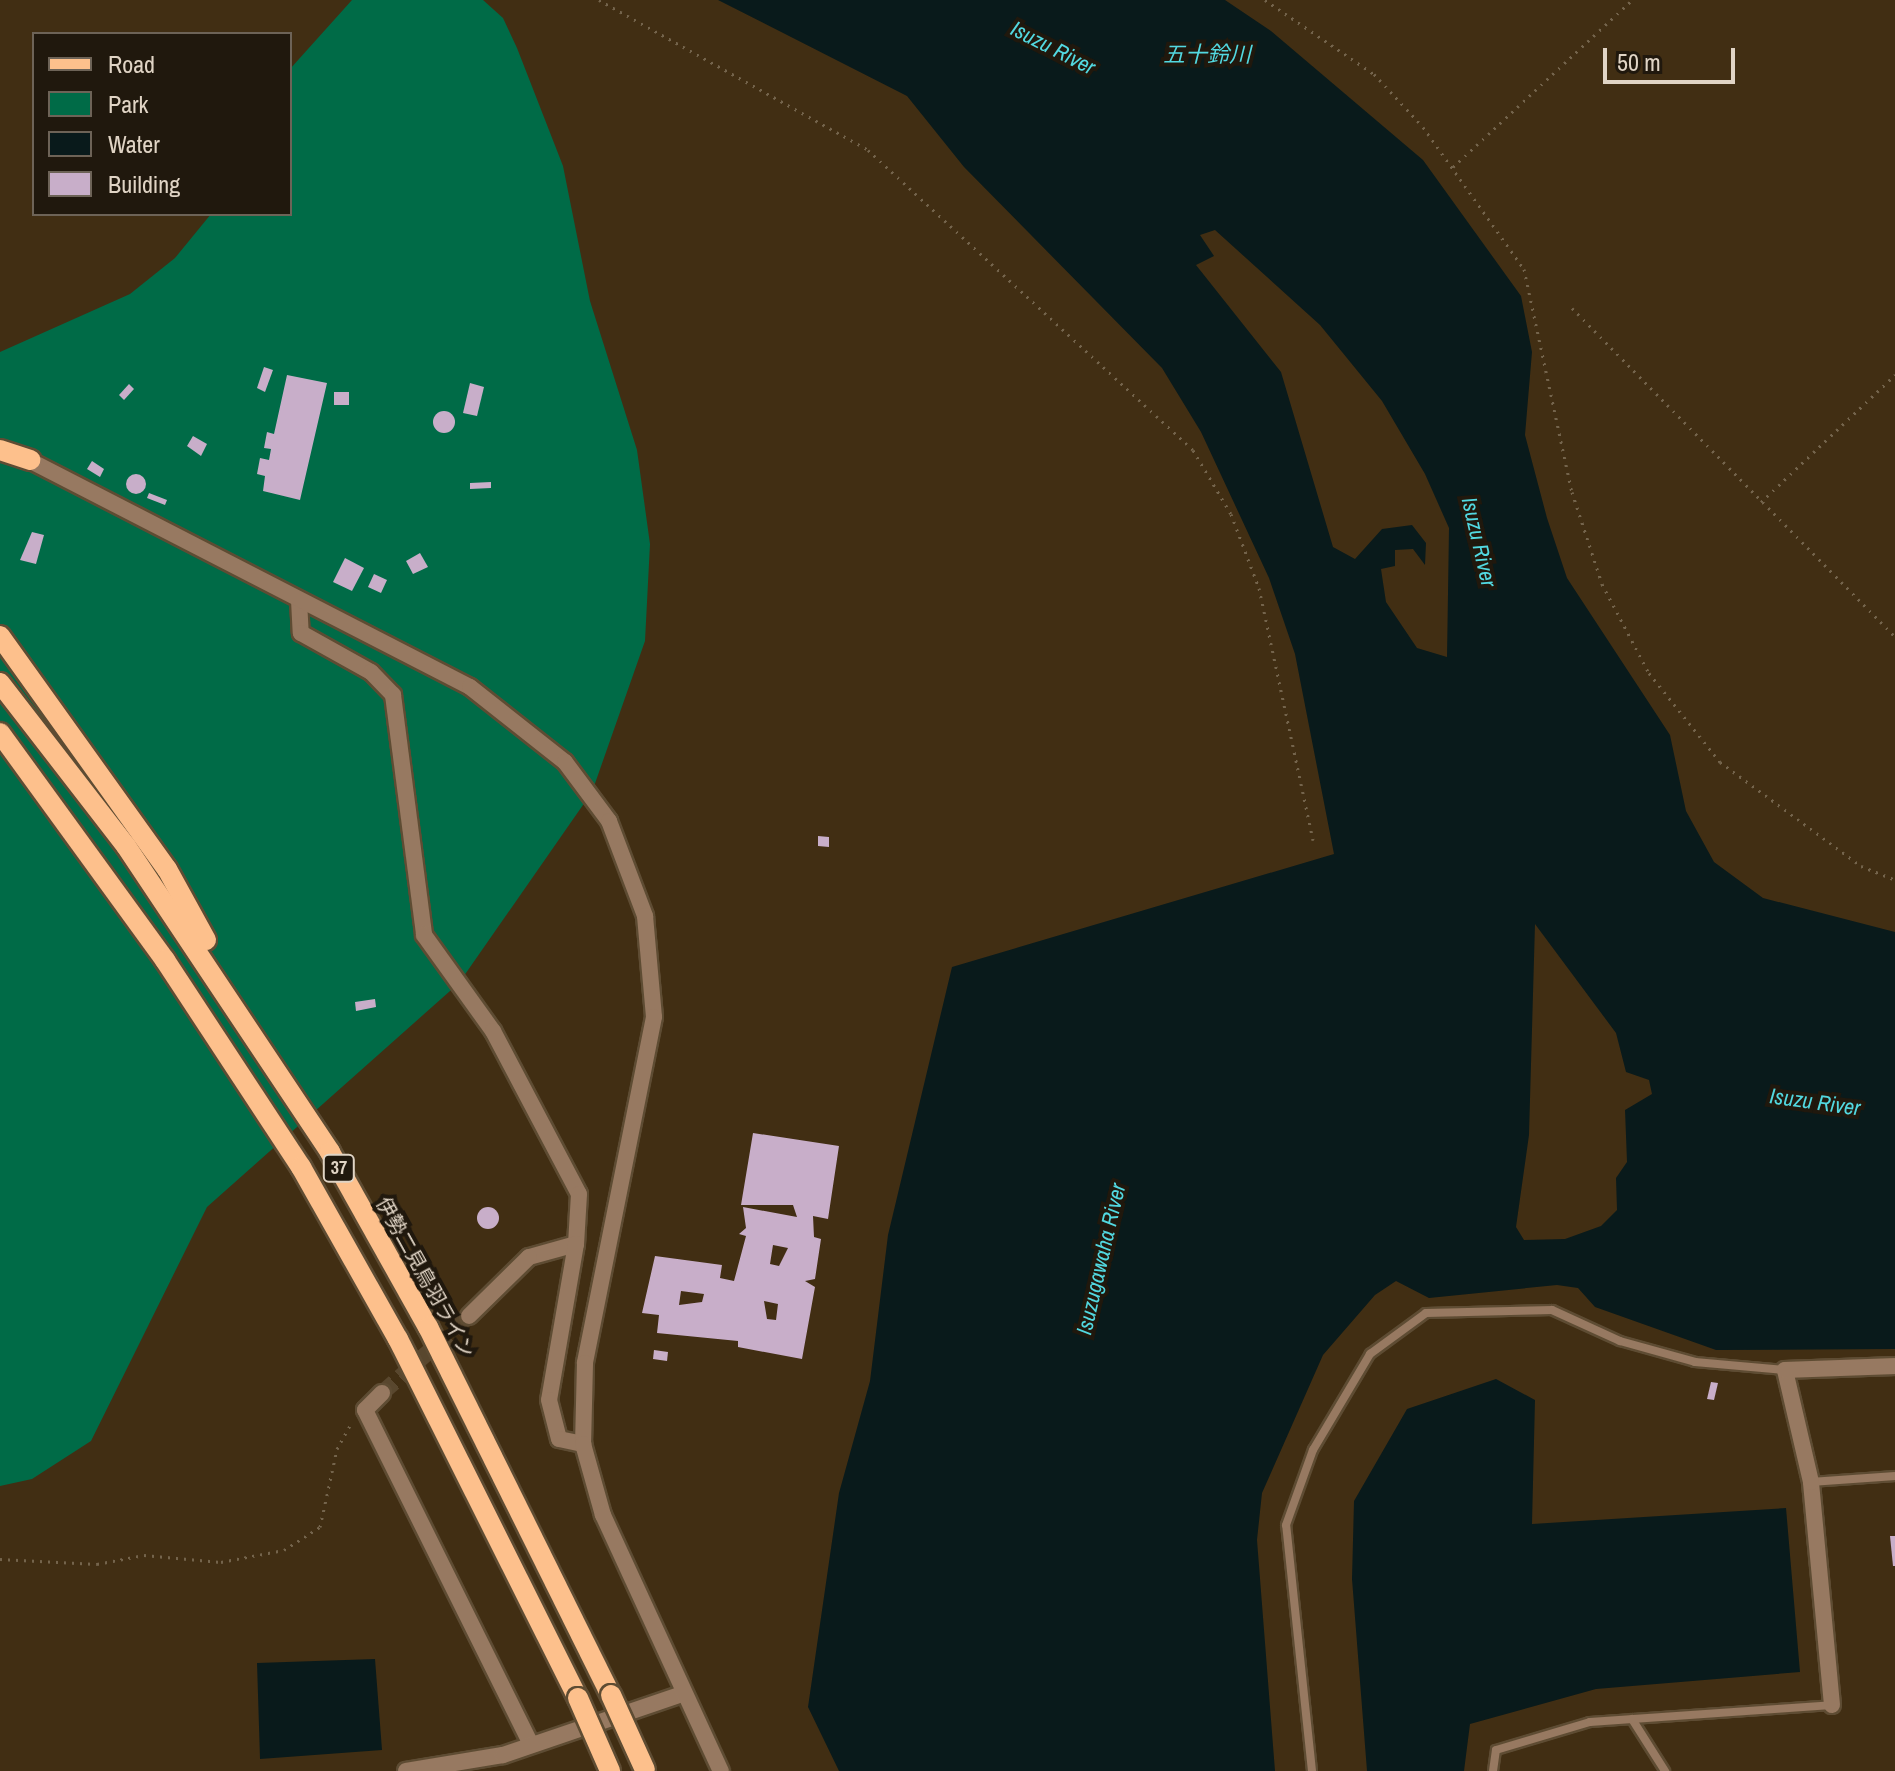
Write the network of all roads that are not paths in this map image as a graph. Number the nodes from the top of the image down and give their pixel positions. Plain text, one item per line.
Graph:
1 (0, 444) edge
2 (0, 450) edge
3 (30, 460) junction
4 (299, 600) junction
5 (0, 636) edge
6 (0, 683) edge
7 (0, 733) edge
8 (0, 747) edge
9 (43, 790) junction
10 (258, 1037) junction
11 (576, 1244) junction
12 (469, 1316) tunnel mouth
13 (1895, 1366) edge
14 (1785, 1370) junction
15 (382, 1393) tunnel mouth
16 (583, 1444) junction
17 (1895, 1476) edge
18 (1811, 1482) junction
19 (682, 1694) junction
20 (1832, 1705) joint
21 (1632, 1719) junction
22 (530, 1742) junction
23 (406, 1771) edge
24 (610, 1771) edge
25 (645, 1771) edge
26 (721, 1771) edge
27 (1312, 1771) edge
28 (1493, 1771) edge
29 (1665, 1771) edge

1 - 3 street
2 - 3 main road
3 - 4 street
4 - 11 street
4 - 16 street
5 - 10 main road
6 - 10 main road, 伊勢二見鳥羽ライン / 37
7 - 9 main road, 37
8 - 9 main road
9 - 24 main road, 37, bridge
10 - 25 main road, 伊勢二見鳥羽ライン / 37, bridge
11 - 12 street
11 - 16 street
13 - 14 street
14 - 18 street
14 - 27 lane
15 - 22 street
16 - 19 street
17 - 18 lane
18 - 20 street
19 - 22 street
19 - 26 street
20 - 21 lane
21 - 28 lane
21 - 29 lane
22 - 23 street

